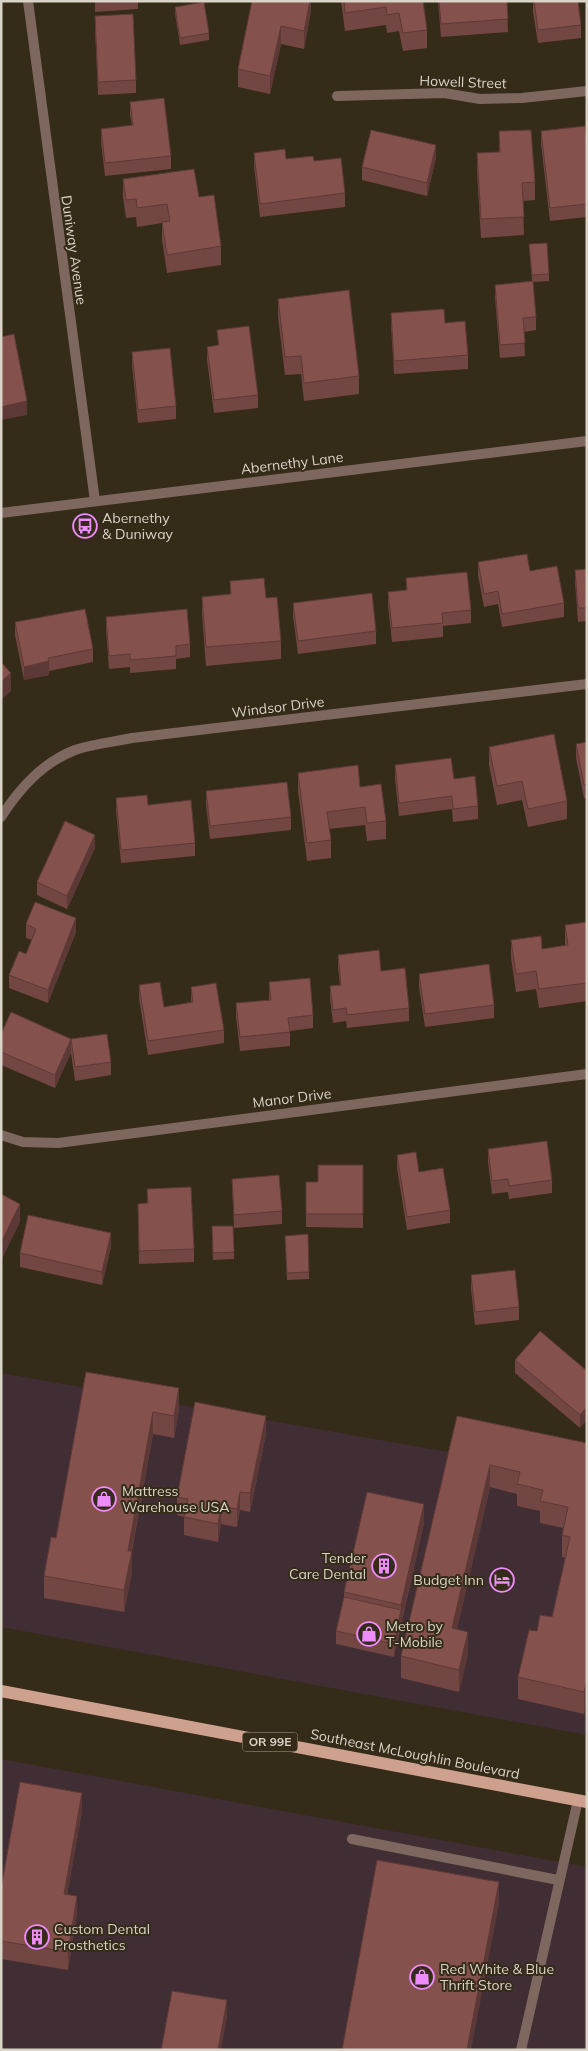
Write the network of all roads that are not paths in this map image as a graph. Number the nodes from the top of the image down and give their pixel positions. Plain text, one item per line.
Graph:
1 (28, 1) edge
2 (587, 91) edge
3 (337, 96) dead end
4 (587, 441) edge
5 (95, 502) junction
6 (1, 513) edge
7 (587, 684) edge
8 (1, 817) edge
9 (587, 1074) edge
10 (1, 1135) edge
11 (1, 1691) edge
12 (582, 1801) edge
13 (352, 1839) dead end
14 (558, 1880) junction
15 (521, 2050) edge

1 - 5 street, Duniway Avenue
2 - 3 street, Howell Street
4 - 5 street, Abernethy Lane
5 - 6 street, Abernethy Lane
7 - 8 street, Windsor Drive
9 - 10 street, Manor Drive
11 - 12 main road, Southeast McLoughlin Boulevard / OR 99E
12 - 14 street
13 - 14 street
14 - 15 street

